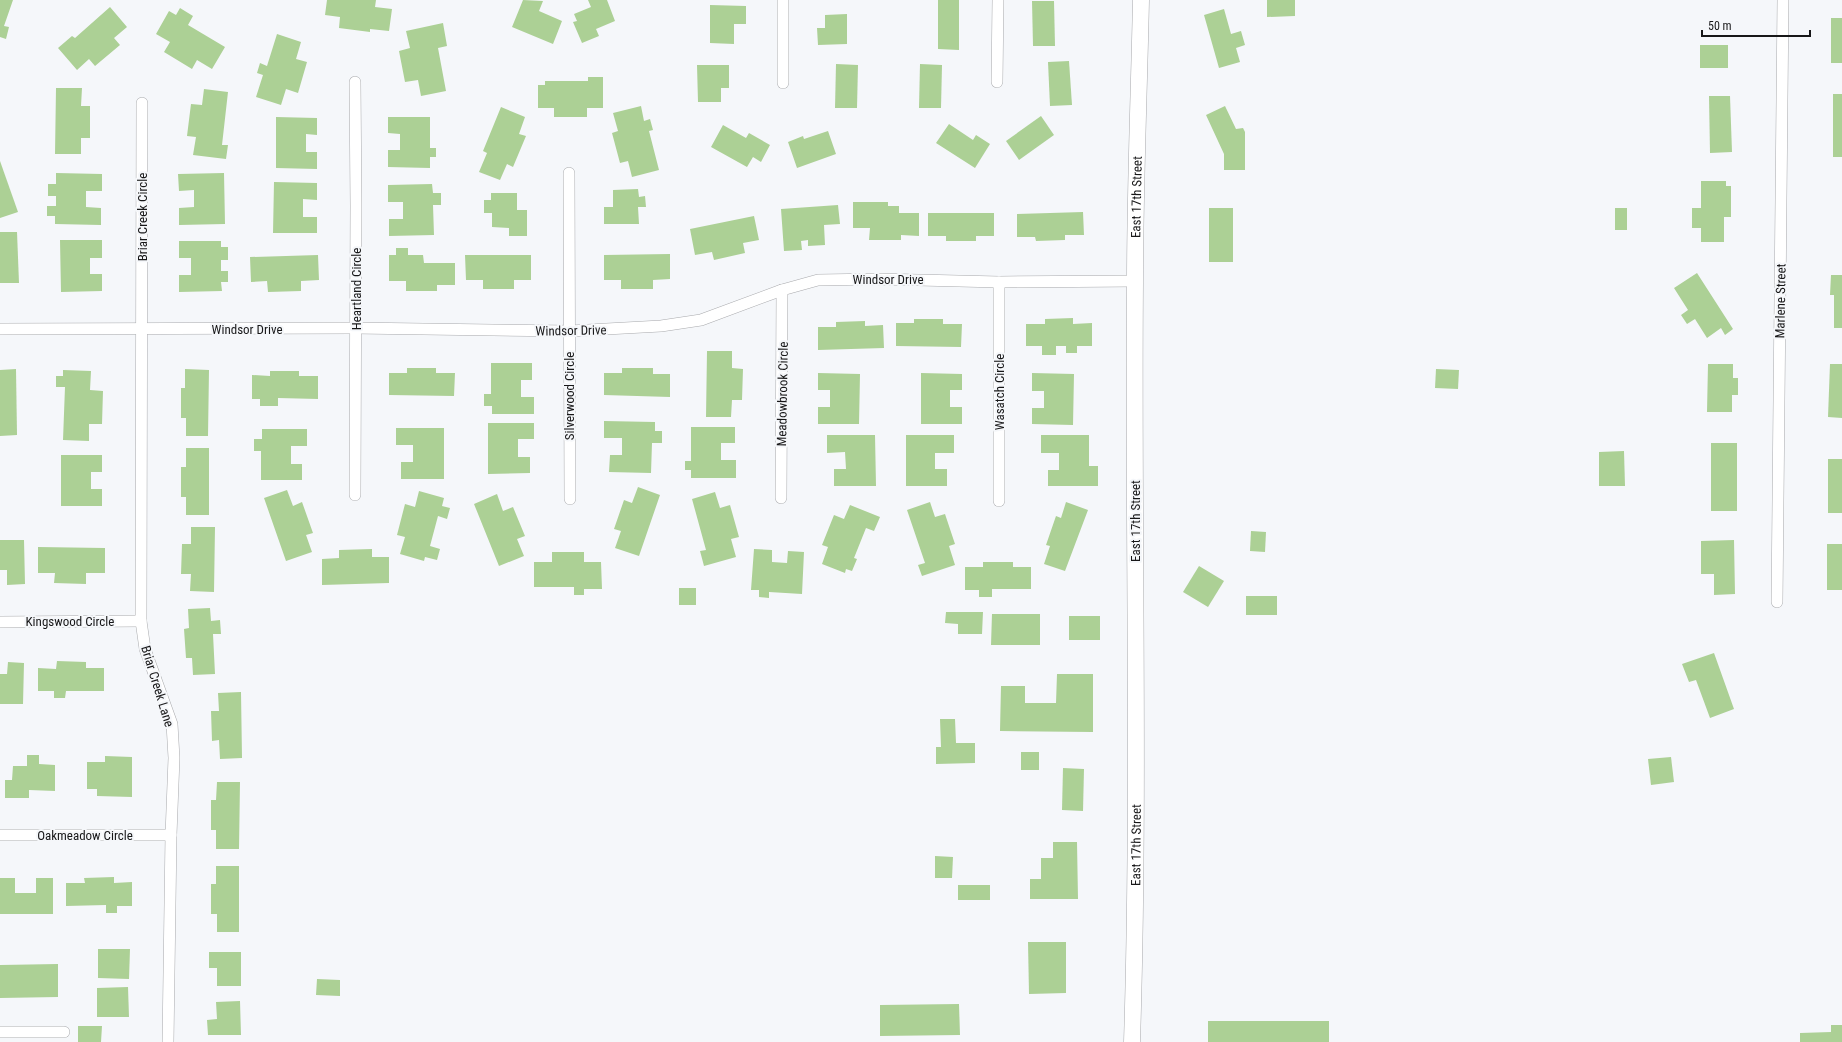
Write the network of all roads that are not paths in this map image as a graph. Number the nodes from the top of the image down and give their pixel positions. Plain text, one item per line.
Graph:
1 (783, 0) edge
2 (998, 0) edge
3 (1141, 0) edge
4 (1783, 0) edge
5 (355, 82) dead end
6 (997, 82) dead end
7 (783, 83) dead end
8 (142, 103) dead end
9 (569, 173) dead end
10 (1135, 281) junction
11 (999, 282) junction
12 (782, 290) junction
13 (355, 328) junction
14 (0, 329) edge
15 (141, 330) junction
16 (570, 332) junction
17 (355, 496) dead end
18 (781, 498) dead end
19 (570, 499) dead end
20 (999, 501) dead end
21 (1777, 602) dead end
22 (141, 621) junction
23 (0, 622) edge
24 (0, 835) edge
25 (171, 835) junction
26 (0, 1032) edge
27 (64, 1032) dead end
28 (168, 1042) edge
29 (1132, 1042) edge

1 - 7 street
2 - 6 street
3 - 10 main road, East 17th Street
4 - 21 street, Marlene Street
5 - 13 street, Heartland Circle
8 - 15 street, Briar Creek Circle
9 - 16 street, Silverwood Circle
10 - 11 street, Windsor Drive
10 - 29 main road, East 17th Street
11 - 12 street, Windsor Drive
11 - 20 street, Wasatch Circle
12 - 16 street, Windsor Drive
12 - 18 street, Meadowbrook Circle
13 - 15 street, Windsor Drive
13 - 16 street, Windsor Drive
13 - 17 street, Heartland Circle
14 - 15 street, Windsor Drive
15 - 22 street, Briar Creek Lane
16 - 19 street, Silverwood Circle
22 - 23 street, Kingswood Circle
22 - 25 street, Briar Creek Lane
24 - 25 street, Oakmeadow Circle
25 - 28 street, Briar Creek Lane
26 - 27 street

